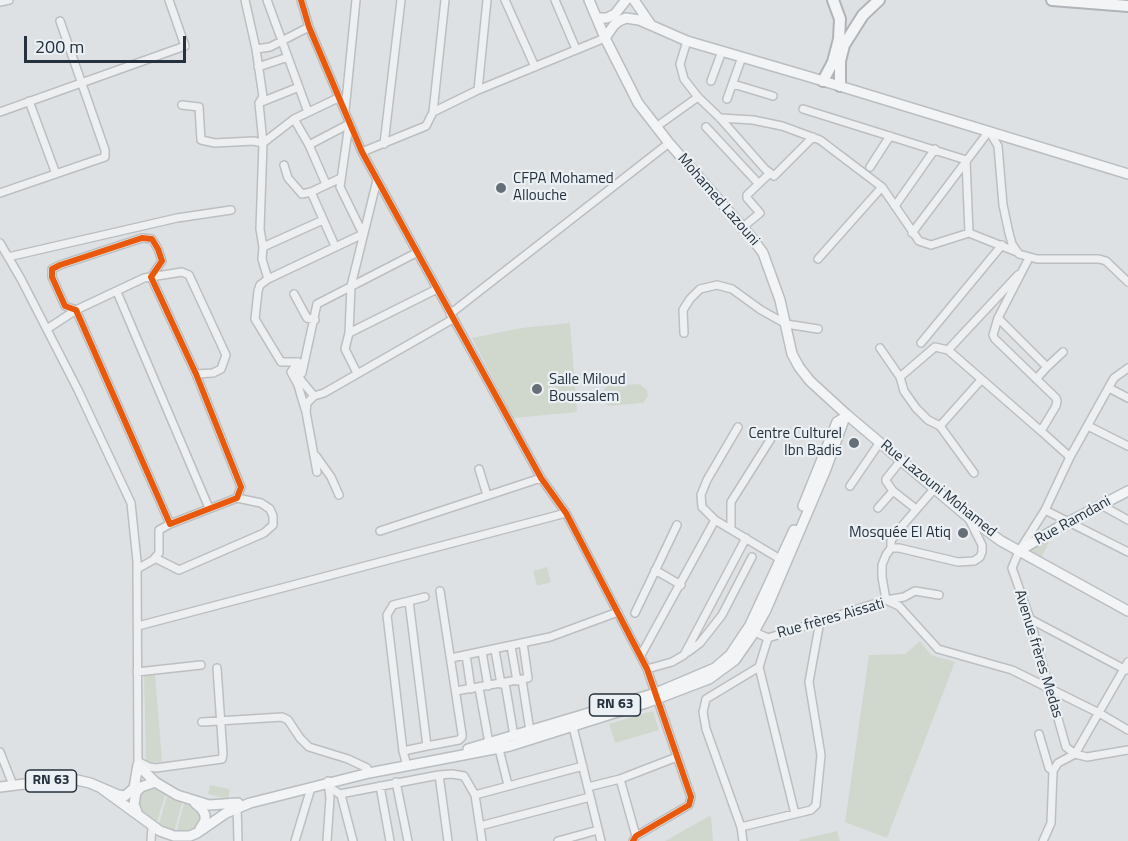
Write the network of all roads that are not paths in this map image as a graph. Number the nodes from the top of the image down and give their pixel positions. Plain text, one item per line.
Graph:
1 (9, 0) edge
2 (169, 0) edge
3 (245, 0) edge
4 (267, 0) edge
5 (301, 0) edge
6 (356, 0) edge
7 (400, 0) edge
8 (446, 0) edge
9 (488, 0) edge
10 (505, 0) edge
11 (555, 0) edge
12 (626, 0) edge
13 (634, 0) edge
14 (833, 0) edge
15 (879, 0) edge
16 (1052, 0) edge
17 (0, 2) edge
18 (1128, 6) edge
19 (594, 7) edge
20 (617, 18) junction
21 (60, 21) dead end
22 (309, 27) junction
23 (653, 27) junction
24 (605, 38) junction
25 (281, 41) junction
26 (687, 41) junction
27 (256, 49) junction
28 (576, 49) junction
29 (722, 51) junction
30 (288, 57) junction
31 (742, 57) junction
32 (258, 67) junction
33 (535, 67) junction
34 (829, 68) junction
35 (810, 76) junction
36 (711, 81) dead end
37 (823, 81) junction
38 (82, 83) junction
39 (733, 84) junction
40 (840, 86) junction
41 (299, 87) junction
42 (478, 90) junction
43 (772, 96) dead end
44 (698, 97) junction
45 (338, 98) junction
46 (727, 99) dead end
47 (29, 101) junction
48 (259, 103) junction
49 (182, 105) dead end
50 (803, 109) dead end
51 (0, 112) edge
52 (308, 112) junction
53 (434, 112) junction
54 (344, 114) junction
55 (720, 118) junction
56 (294, 119) junction
57 (349, 124) junction
58 (656, 127) junction
59 (706, 127) dead end
60 (989, 131) junction
61 (890, 136) junction
62 (813, 137) junction
63 (263, 143) junction
64 (669, 143) junction
65 (384, 144) junction
66 (309, 145) junction
67 (935, 149) junction
68 (362, 152) junction
69 (966, 160) junction
70 (284, 165) dead end
71 (870, 167) dead end
72 (770, 172) junction
73 (56, 174) junction
74 (1128, 174) edge
75 (341, 178) junction
76 (377, 180) junction
77 (758, 183) junction
78 (326, 184) junction
79 (882, 187) junction
80 (311, 192) junction
81 (0, 193) edge
82 (895, 206) junction
83 (231, 210) dead end
84 (323, 220) junction
85 (743, 227) junction
86 (912, 233) junction
87 (969, 233) junction
88 (363, 234) junction
89 (0, 243) edge
90 (1002, 245) junction
91 (263, 246) junction
92 (335, 246) junction
93 (416, 253) junction
94 (1019, 254) junction
95 (8, 257) junction
96 (818, 259) dead end
97 (1028, 262) junction
98 (151, 277) junction
99 (268, 279) junction
100 (1128, 282) edge
101 (351, 287) junction
102 (437, 289) junction
103 (117, 292) junction
104 (294, 294) dead end
105 (76, 310) junction
106 (451, 317) junction
107 (998, 318) junction
108 (315, 320) junction
109 (786, 324) junction
110 (47, 329) junction
111 (818, 329) dead end
112 (349, 333) junction
113 (684, 333) dead end
114 (921, 343) dead end
115 (880, 348) dead end
116 (948, 350) junction
117 (1063, 352) dead end
118 (298, 363) junction
119 (1047, 367) junction
120 (1128, 368) edge
121 (196, 374) junction
122 (357, 374) junction
123 (900, 378) junction
124 (300, 379) junction
125 (1036, 379) junction
126 (981, 380) junction
127 (1109, 388) junction
128 (314, 396) junction
129 (1128, 398) edge
130 (306, 412) junction
131 (845, 416) junction
132 (940, 426) junction
133 (1088, 426) junction
134 (738, 427) dead end
135 (1041, 431) junction
136 (772, 437) dead end
137 (880, 442) junction
138 (1128, 446) edge
139 (314, 453) junction
140 (1070, 457) junction
141 (902, 459) junction
142 (479, 469) dead end
143 (317, 472) dead end
144 (974, 473) dead end
145 (541, 478) junction
146 (850, 486) dead end
147 (935, 488) junction
148 (893, 491) junction
149 (1128, 491) edge
150 (339, 495) dead end
151 (487, 495) junction
152 (237, 498) junction
153 (1101, 505) junction
154 (209, 508) junction
155 (878, 508) dead end
156 (916, 509) junction
157 (1045, 510) junction
158 (566, 513) junction
159 (968, 517) junction
160 (715, 520) junction
161 (1128, 520) edge
162 (1069, 522) junction
163 (170, 524) junction
164 (676, 525) dead end
165 (731, 529) junction
166 (380, 531) dead end
167 (746, 538) junction
168 (891, 548) junction
169 (1019, 551) junction
170 (1128, 552) edge
171 (752, 557) dead end
172 (155, 558) junction
173 (780, 559) junction
174 (137, 569) junction
175 (655, 570) junction
176 (681, 585) junction
177 (440, 591) dead end
178 (939, 595) dead end
179 (425, 597) dead end
180 (886, 600) junction
181 (409, 601) junction
182 (1128, 611) edge
183 (618, 612) junction
184 (635, 613) dead end
185 (1030, 619) junction
186 (820, 621) junction
187 (138, 626) junction
188 (751, 630) junction
189 (768, 638) junction
190 (523, 643) junction
191 (511, 646) junction
192 (495, 650) junction
193 (482, 652) junction
194 (466, 655) junction
195 (641, 655) junction
196 (684, 655) junction
197 (451, 658) junction
198 (1128, 662) edge
199 (201, 664) dead end
200 (759, 667) junction
201 (217, 668) dead end
202 (647, 669) junction
203 (1126, 671) edge
204 (137, 672) junction
205 (520, 680) junction
206 (503, 684) junction
207 (488, 686) junction
208 (475, 688) junction
209 (1051, 688) junction
210 (456, 691) junction
211 (657, 696) junction
212 (1099, 713) junction
213 (220, 721) junction
214 (202, 722) dead end
215 (573, 727) junction
216 (530, 730) junction
217 (1128, 730) edge
218 (1039, 734) dead end
219 (514, 736) junction
220 (489, 743) junction
221 (427, 746) junction
222 (499, 749) junction
223 (1128, 750) edge
224 (0, 752) edge
225 (1075, 754) junction
226 (677, 757) junction
227 (405, 759) junction
228 (138, 763) junction
229 (583, 766) junction
230 (367, 768) junction
231 (1053, 771) junction
232 (439, 775) junction
233 (620, 779) junction
234 (155, 782) junction
235 (329, 783) junction
236 (396, 783) junction
237 (13, 785) junction
238 (508, 785) junction
239 (380, 786) junction
240 (0, 787) edge
241 (588, 787) junction
242 (102, 788) junction
243 (311, 788) junction
244 (136, 789) junction
245 (340, 794) junction
246 (475, 795) junction
247 (590, 797) junction
248 (190, 799) junction
249 (237, 805) junction
250 (795, 814) junction
251 (138, 816) junction
252 (480, 826) junction
253 (152, 827) junction
254 (741, 827) junction
255 (598, 830) junction
256 (197, 833) junction
257 (635, 839) edge
258 (151, 841) edge
259 (238, 841) edge
260 (295, 841) edge
261 (327, 841) edge
262 (353, 841) edge
263 (390, 841) edge
264 (408, 841) edge
265 (448, 841) edge
266 (482, 841) edge
267 (558, 841) edge
268 (601, 841) edge
269 (743, 841) edge
270 (1043, 841) edge

1 - 17 street
2 - 38 street
3 - 27 street
4 - 25 street
5 - 22 street
6 - 54 street
7 - 65 street
8 - 53 street
9 - 42 street
10 - 33 street
11 - 28 street
12 - 20 main road
13 - 23 main road
14 - 34 highway
15 - 40 highway
16 - 18 highway
19 - 20 main road
19 - 24 main road, Mohamed Lazouni
20 - 23 main road
20 - 24 main road
21 - 38 street
22 - 25 street
22 - 45 street
23 - 26 main road
24 - 28 street
24 - 58 main road, Mohamed Lazouni
25 - 27 street
25 - 30 street
26 - 29 main road
26 - 44 street
27 - 32 street
28 - 33 street
29 - 31 main road
29 - 36 street
30 - 32 street
30 - 41 street
31 - 35 main road
31 - 39 street
32 - 48 street
33 - 42 street
34 - 35 main road
34 - 37 highway
35 - 37 main road
37 - 40 main road
38 - 47 street
38 - 73 street
39 - 43 street
39 - 46 street
40 - 60 main road
41 - 48 street
41 - 52 street
42 - 53 street
44 - 55 street
44 - 58 street
45 - 52 street
45 - 54 street
47 - 51 street
47 - 73 street
48 - 63 street
49 - 63 street
50 - 61 street
52 - 56 street
53 - 65 street
54 - 57 street
55 - 62 street
55 - 72 street
56 - 63 street
56 - 66 street
57 - 66 street
57 - 68 street
57 - 75 street
58 - 64 main road, Mohamed Lazouni
59 - 77 street
60 - 69 street
60 - 74 main road
60 - 94 street
61 - 67 street
61 - 71 street
62 - 72 street
62 - 79 street
63 - 91 street
64 - 85 main road, Mohamed Lazouni
64 - 106 street
65 - 68 street
66 - 78 street
67 - 69 street
67 - 82 street
68 - 76 street
69 - 86 street
69 - 87 street
70 - 80 street
72 - 77 street
73 - 81 street
75 - 78 street
75 - 88 street
76 - 88 street
76 - 93 street
77 - 85 street
78 - 80 street
79 - 82 street
79 - 96 street
80 - 84 street
82 - 86 street
83 - 95 street
84 - 91 street
84 - 92 street
85 - 109 main road, Mohamed Lazouni
86 - 87 street
87 - 90 street
88 - 92 street
88 - 101 street
89 - 95 street
90 - 94 street
90 - 114 street
91 - 99 street
92 - 99 street
93 - 101 street
93 - 102 street
94 - 97 street
95 - 110 street
97 - 100 street
97 - 107 street
97 - 116 street
98 - 103 street
98 - 105 street
98 - 121 street
98 - 121 street
99 - 118 street
101 - 108 street
101 - 112 street
102 - 106 street
102 - 112 street
103 - 105 street
103 - 154 street
104 - 108 street
105 - 110 street
105 - 163 street
106 - 122 street
106 - 145 street
107 - 119 street
107 - 125 street
108 - 124 street
109 - 111 street
109 - 113 street
109 - 131 main road, Mohamed Lazouni
110 - 174 street
112 - 122 street
115 - 123 street
116 - 123 street
116 - 126 street
117 - 119 street
118 - 124 street
118 - 130 street
119 - 125 street
120 - 127 street
121 - 152 street
122 - 128 street
123 - 132 street
124 - 128 street
125 - 135 street
126 - 132 street
126 - 135 street
127 - 129 street
127 - 133 street
128 - 130 street
130 - 139 street
131 - 137 main road, Rue Lazouni Mohamed
131 - 173 main road
131 - 188 main road
132 - 144 street
133 - 138 street
133 - 140 street
134 - 160 street
135 - 140 street
136 - 165 street
137 - 141 main road, Rue Lazouni Mohamed
137 - 146 street
139 - 143 street
139 - 150 street
140 - 157 street
141 - 147 main road, Rue Lazouni Mohamed
141 - 148 street
142 - 151 street
145 - 151 street
145 - 158 street
147 - 156 street
147 - 159 main road, Rue Lazouni Mohamed
148 - 155 street
148 - 156 street
149 - 153 main road, Rue Ramdani
151 - 166 street
152 - 154 street
152 - 172 street
153 - 161 street
153 - 162 main road, Rue Ramdani
154 - 163 street
156 - 168 street
157 - 162 street
157 - 169 street
158 - 183 street
158 - 187 street
159 - 168 street
159 - 169 main road, Rue Lazouni Mohamed
160 - 165 street
160 - 176 street
162 - 169 main road, Rue Ramdani
162 - 170 street
163 - 172 street
164 - 175 street
165 - 167 street
167 - 173 street
167 - 196 street
168 - 180 street
169 - 182 main road, Rue Lazouni Mohamed
169 - 185 street, Avenue frères Medas
171 - 196 street
172 - 174 street
173 - 188 main road
174 - 187 street
175 - 176 street
175 - 184 street
176 - 195 street
177 - 197 street
178 - 180 street
179 - 181 street
180 - 186 street, Rue frères Aissati
180 - 209 street, Rue frères Aissati
181 - 221 street
181 - 227 street
183 - 190 street
183 - 195 street
185 - 203 street
185 - 209 street, Avenue frères Medas
186 - 189 street, Rue frères Aissati
186 - 250 street
187 - 204 street
188 - 189 street, Rue frères Aissati
188 - 211 main road
189 - 200 street
190 - 191 street
190 - 205 street
191 - 192 street
191 - 205 street
192 - 193 street
192 - 206 street
193 - 194 street
193 - 207 street
194 - 197 street
194 - 208 street
195 - 202 street
196 - 202 street
197 - 210 street
198 - 203 street
199 - 204 street
200 - 250 street
200 - 254 street
201 - 213 street
202 - 211 street
203 - 212 street
204 - 228 street
205 - 206 street
205 - 216 street
206 - 207 street
206 - 219 street
207 - 208 street
208 - 210 street
208 - 220 street
209 - 212 street, Rue frères Aissati
209 - 225 street, Avenue frères Medas
210 - 221 street
211 - 215 main road
211 - 216 main road, RN 63
211 - 226 street
212 - 217 street, Rue frères Aissati
212 - 225 street
213 - 214 street
213 - 228 street
213 - 230 street
215 - 222 main road
215 - 229 street
216 - 219 main road, RN 63
218 - 231 street
219 - 220 main road, RN 63
220 - 227 main road, RN 63
221 - 227 street
222 - 227 main road, RN 63
222 - 238 street
223 - 225 street
224 - 237 street
225 - 231 street
226 - 233 street
226 - 257 street
227 - 230 main road, RN 63
227 - 235 main road, RN 63
228 - 234 main road
228 - 244 main road
229 - 238 street
229 - 241 street
230 - 235 main road, RN 63
231 - 270 street
232 - 236 street
232 - 246 street
232 - 265 street
233 - 241 street
233 - 257 street
234 - 244 main road
234 - 248 main road
235 - 243 main road, RN 63
235 - 245 street
235 - 249 main road, RN 63
235 - 261 street
236 - 239 street
236 - 264 street
237 - 240 main road, RN 63
237 - 242 main road, RN 63
238 - 246 street
239 - 245 street
239 - 263 street
241 - 247 street
242 - 244 main road
242 - 251 main road, RN 63
243 - 249 main road, RN 63
243 - 260 street
244 - 251 main road
245 - 262 street
246 - 252 street
247 - 252 street
247 - 255 street
248 - 249 main road
248 - 256 main road
249 - 256 main road, RN 63
249 - 259 street
250 - 254 street
251 - 253 main road, RN 63
252 - 266 street
253 - 256 main road, RN 63
253 - 258 street
254 - 269 street
255 - 267 street
255 - 268 street

